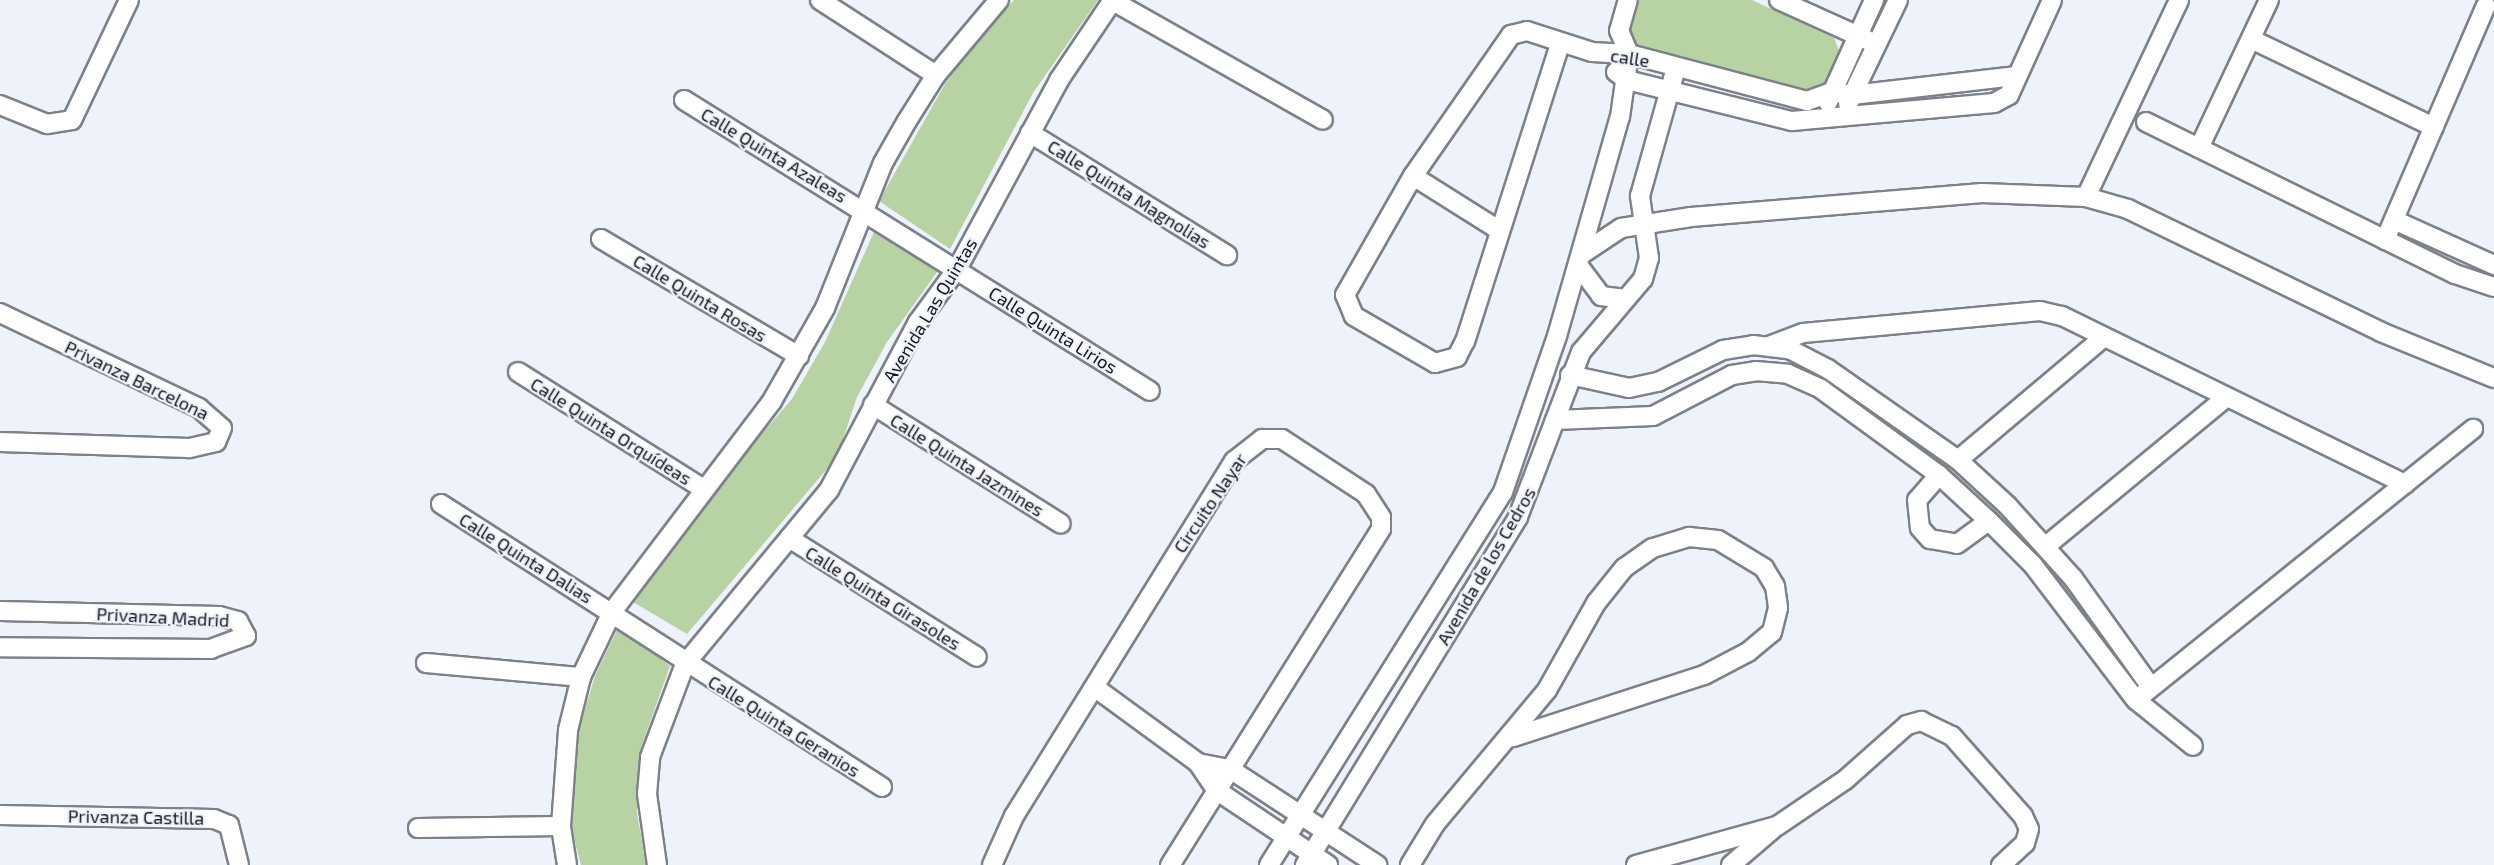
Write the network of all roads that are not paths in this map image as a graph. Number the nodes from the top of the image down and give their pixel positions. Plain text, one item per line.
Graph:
1 (129, 0) edge
2 (820, 0) edge
3 (999, 0) edge
4 (1113, 0) edge
5 (1628, 0) edge
6 (1779, 0) edge
7 (1874, 0) edge
8 (1898, 0) edge
9 (2052, 0) edge
10 (2179, 0) edge
11 (2269, 0) edge
12 (2484, 6) edge
13 (1858, 35) junction
14 (2251, 39) junction
15 (1560, 44) junction
16 (1876, 45) junction
17 (1592, 52) junction
18 (1629, 54) junction
19 (1676, 68) junction
20 (936, 75) junction
21 (2018, 76) junction
22 (1623, 78) junction
23 (1668, 91) junction
24 (1832, 92) junction
25 (1852, 95) junction
26 (684, 100) dead end
27 (0, 105) edge
28 (1841, 119) junction
29 (1323, 120) dead end
30 (1819, 121) junction
31 (2146, 122) dead end
32 (2434, 127) junction
33 (1030, 133) junction
34 (2199, 148) junction
35 (1413, 176) junction
36 (2086, 197) junction
37 (865, 209) junction
38 (2394, 220) junction
39 (1643, 223) junction
40 (1497, 230) junction
41 (601, 239) dead end
42 (2385, 240) junction
43 (1227, 255) dead end
44 (1580, 260) junction
45 (2494, 265) edge
46 (957, 269) junction
47 (2494, 287) edge
48 (1624, 299) junction
49 (0, 313) edge
50 (2104, 337) junction
51 (1768, 346) junction
52 (799, 356) junction
53 (518, 372) dead end
54 (1570, 375) junction
55 (2494, 378) edge
56 (1658, 382) junction
57 (1150, 391) dead end
58 (1537, 392) junction
59 (2227, 397) junction
60 (1561, 400) junction
61 (873, 405) junction
62 (1671, 409) junction
63 (1555, 420) junction
64 (2473, 429) dead end
65 (0, 442) edge
66 (1958, 460) junction
67 (1939, 474) junction
68 (2405, 484) junction
69 (704, 489) junction
70 (441, 504) dead end
71 (1989, 521) junction
72 (1061, 524) dead end
73 (789, 538) junction
74 (2046, 546) junction
75 (0, 611) edge
76 (612, 612) junction
77 (0, 647) edge
78 (977, 657) dead end
79 (426, 663) dead end
80 (685, 664) junction
81 (581, 677) junction
82 (2151, 687) junction
83 (1097, 689) junction
84 (2136, 700) junction
85 (1513, 737) junction
86 (2193, 746) dead end
87 (1198, 763) junction
88 (1230, 769) junction
89 (882, 787) dead end
90 (1216, 790) junction
91 (1299, 814) junction
92 (0, 815) edge
93 (561, 826) junction
94 (1777, 826) junction
95 (418, 828) dead end
96 (1324, 833) junction
97 (1287, 834) junction
98 (1309, 859) edge
99 (239, 865) edge
100 (567, 865) edge
101 (657, 865) edge
102 (992, 865) edge
103 (1170, 865) edge
104 (1269, 865) edge
105 (1328, 865) edge
106 (1377, 865) edge
107 (1410, 865) edge
108 (1636, 865) edge
109 (1731, 865) edge
110 (2001, 865) edge

1 - 27 street
2 - 20 street
3 - 20 street
4 - 29 street
4 - 33 street, Avenida Las Quintas
5 - 18 street
6 - 13 street
7 - 13 street
8 - 16 street
9 - 21 street, calle
10 - 36 street
11 - 14 street
12 - 32 street
13 - 16 street
13 - 24 street
14 - 32 street
14 - 34 street
15 - 17 street
15 - 35 street
15 - 40 street
16 - 25 street
17 - 18 street, calle
17 - 22 street, calle
18 - 19 street, calle
18 - 22 street, Avenida de los Cedros
19 - 23 street, Avenida de los Cedros
19 - 24 street, calle
20 - 37 street
21 - 25 street, calle
21 - 28 street, calle
22 - 23 street, calle
22 - 44 street, Avenida de los Cedros
23 - 30 street, calle
23 - 39 street, Avenida de los Cedros
24 - 25 street, calle
24 - 30 street
25 - 28 street
26 - 37 street, Calle Quinta Azaleas
28 - 30 street, calle
31 - 34 street
32 - 38 street
33 - 43 street, Calle Quinta Magnolias
33 - 46 street, Avenida Las Quintas
34 - 42 street
35 - 40 street
35 - 40 street
36 - 39 street
36 - 55 street
37 - 46 street, Calle Quinta Azaleas
37 - 52 street
38 - 42 street
38 - 45 street
39 - 44 street
39 - 48 street, Avenida de los Cedros
41 - 52 street, Calle Quinta Rosas
42 - 47 street
44 - 48 street
44 - 58 street, Avenida de los Cedros
46 - 57 street, Calle Quinta Lirios
46 - 61 street, Avenida Las Quintas
48 - 54 street, Avenida de los Cedros
49 - 65 street, Privanza Barcelona
50 - 51 street
50 - 59 street
50 - 66 street
51 - 56 street
51 - 66 street
52 - 69 street
53 - 69 street, Calle Quinta Orquídeas
54 - 56 street
54 - 60 street, Avenida de los Cedros
56 - 62 street
58 - 60 street
58 - 91 street, Avenida de los Cedros
59 - 68 street
59 - 74 street
60 - 63 street, Avenida de los Cedros
61 - 72 street, Calle Quinta Jazmines
61 - 73 street, Avenida Las Quintas
62 - 63 street
62 - 67 street
63 - 96 street, Avenida de los Cedros
64 - 68 street
66 - 74 street
67 - 71 street
67 - 71 street
68 - 82 street
69 - 76 street
70 - 76 street, Calle Quinta Dalias
71 - 84 street
73 - 78 street, Calle Quinta Girasoles
73 - 80 street, Avenida Las Quintas
74 - 82 street
75 - 77 street, Privanza Madrid
76 - 80 street, Calle Quinta Dalias
76 - 81 street
79 - 81 street
80 - 89 street, Calle Quinta Geranios
80 - 101 street, Avenida Las Quintas
81 - 93 street
82 - 84 street
83 - 87 street
83 - 88 street, Circuito Nayar
83 - 102 street, Circuito Nayar
84 - 86 street
85 - 85 street
85 - 107 street
87 - 88 street
87 - 90 street
88 - 90 street, Circuito Nayar
88 - 91 street
90 - 97 street
90 - 103 street, Circuito Nayar
91 - 96 street
91 - 97 street, Avenida de los Cedros
92 - 99 street, Privanza Castilla
93 - 95 street
93 - 100 street
94 - 108 street
94 - 109 street
94 - 110 street
96 - 98 street, Avenida de los Cedros
96 - 106 street
97 - 98 street
97 - 104 street, Avenida de los Cedros
98 - 105 street

